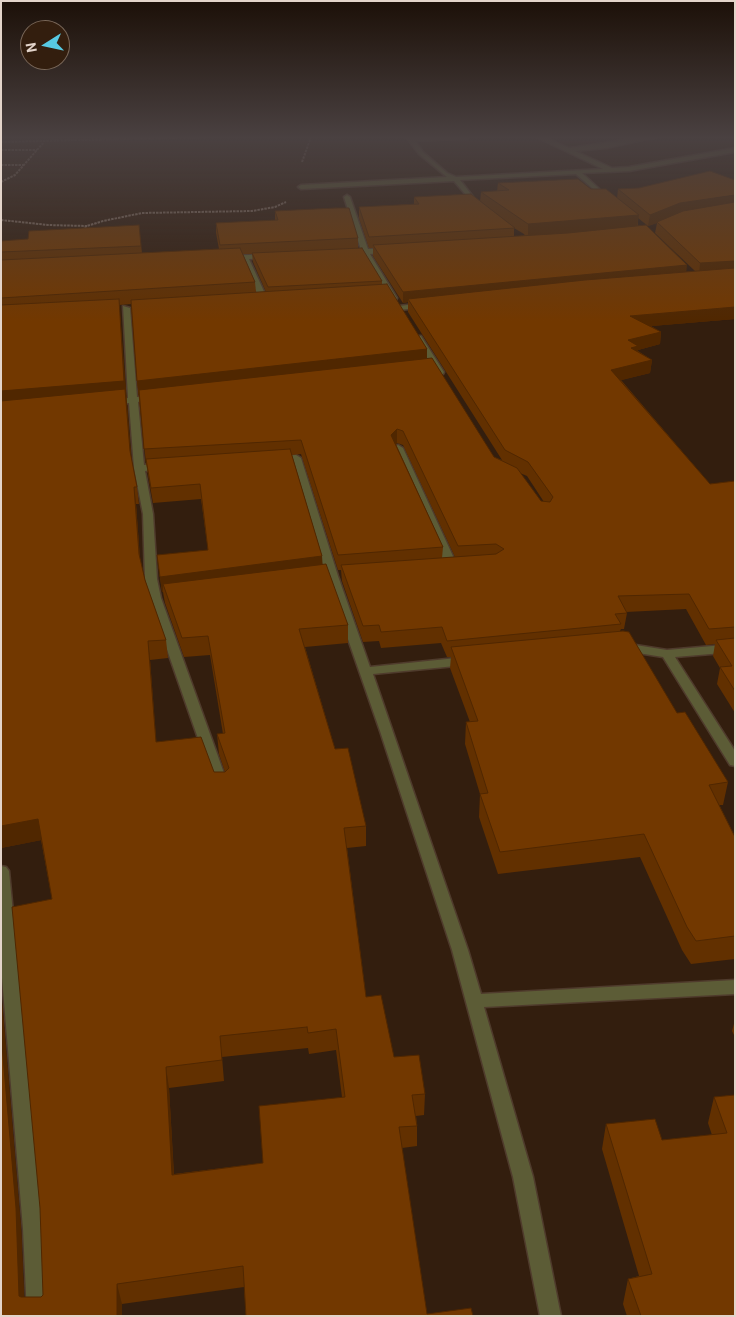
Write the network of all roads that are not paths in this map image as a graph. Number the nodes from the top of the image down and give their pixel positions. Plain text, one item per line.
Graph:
1 (347, 198) edge
2 (471, 198) edge
3 (607, 198) edge
4 (616, 206) edge
5 (485, 212) edge
6 (395, 250) edge
7 (365, 252) junction
8 (338, 253) edge
9 (273, 256) edge
10 (245, 258) junction
11 (217, 259) edge
12 (264, 300) junction
13 (274, 300) edge
14 (254, 301) edge
15 (428, 305) edge
16 (136, 308) edge
17 (415, 333) edge
18 (446, 381) edge
19 (153, 398) edge
20 (133, 400) junction
21 (105, 403) edge
22 (398, 448) edge
23 (267, 460) edge
24 (178, 465) edge
25 (139, 468) junction
26 (452, 567) edge
27 (610, 647) edge
28 (735, 648) edge
29 (667, 654) junction
30 (483, 659) edge
31 (365, 671) junction
32 (733, 757) edge
33 (222, 786) edge
34 (1, 871) edge
35 (735, 987) edge
36 (474, 1001) junction
37 (37, 1316) edge
38 (551, 1316) edge

1 - 7 street
2 - 5 street
3 - 4 street
6 - 7 street
7 - 8 street
7 - 15 street
9 - 10 street
10 - 11 street
10 - 12 street
12 - 13 street
12 - 14 street
16 - 20 street
17 - 18 street
19 - 20 street
20 - 21 street
20 - 25 street
22 - 26 street
23 - 31 street
24 - 25 street
25 - 33 street
27 - 29 street
28 - 29 street
29 - 32 street
30 - 31 street
31 - 36 street
34 - 37 street
35 - 36 street
36 - 38 street

